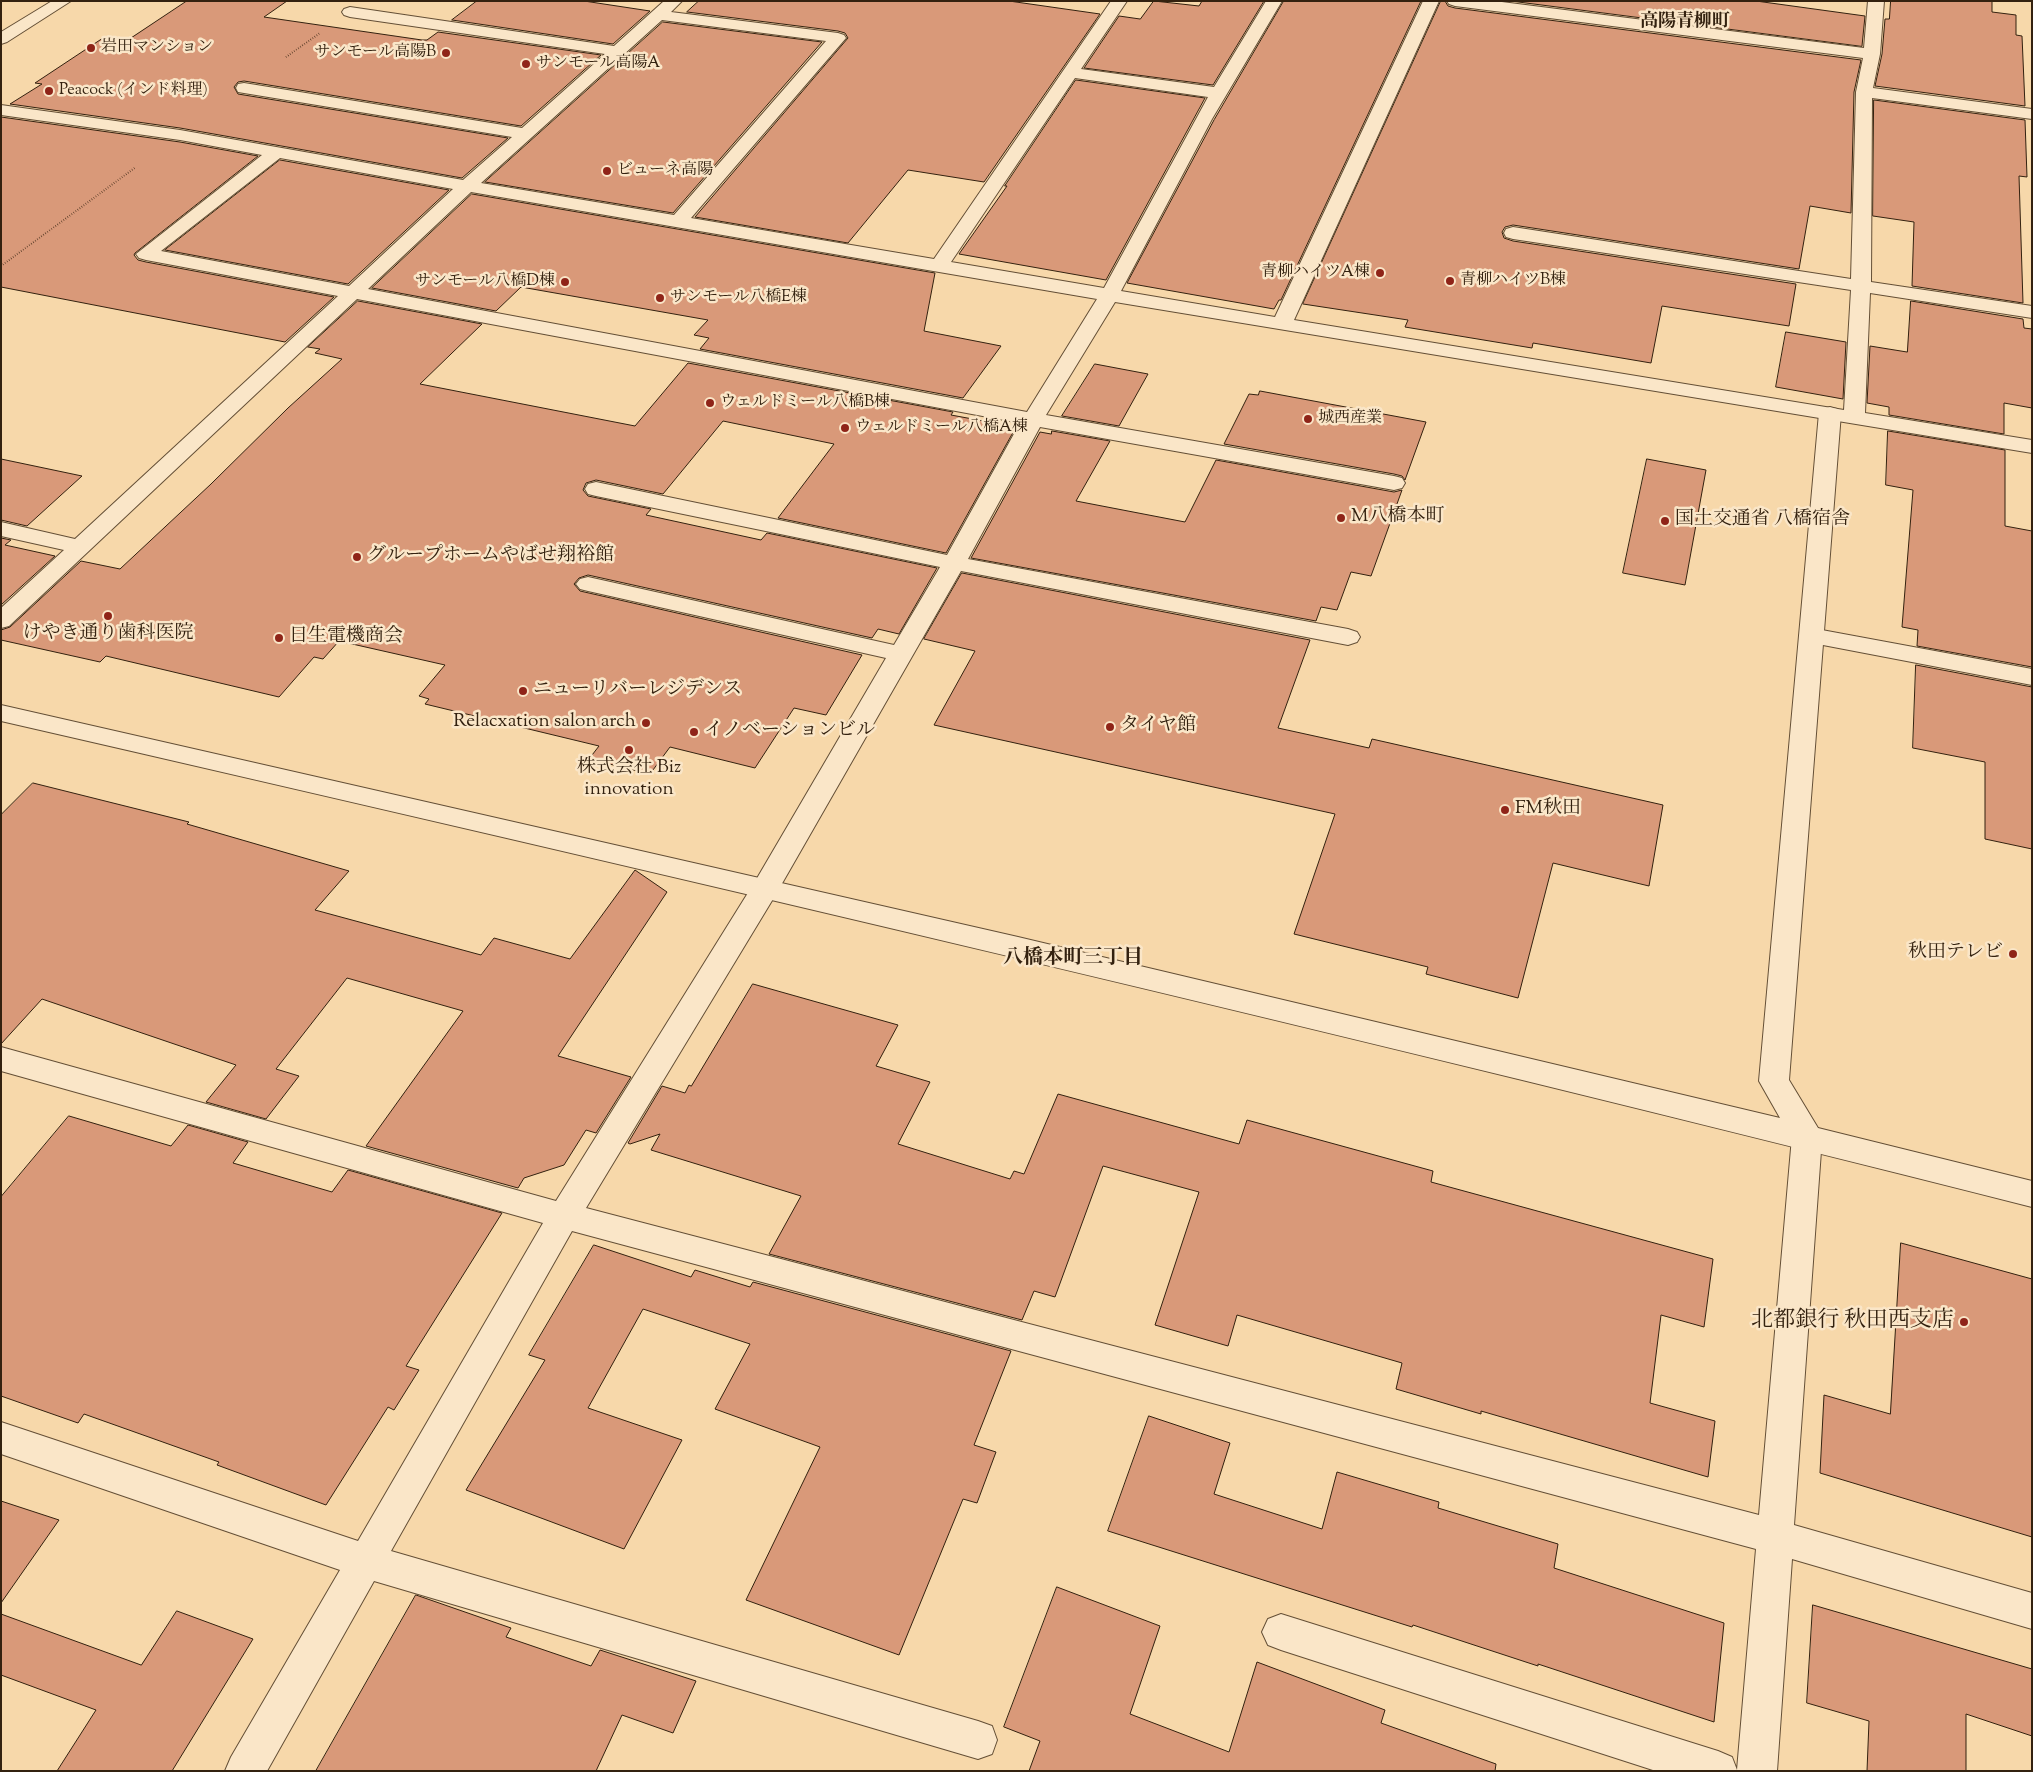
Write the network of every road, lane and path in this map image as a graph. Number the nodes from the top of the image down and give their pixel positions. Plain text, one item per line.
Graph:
1 (63, 1) edge
2 (674, 1) edge
3 (1119, 1) edge
4 (1274, 1) edge
5 (1431, 1) edge
6 (1455, 1) edge
7 (1876, 1) edge
8 (350, 12) dead end
9 (658, 15) junction
10 (6, 32) edge
11 (618, 52) junction
12 (1872, 54) junction
13 (1071, 73) junction
14 (244, 88) dead end
15 (1864, 92) junction
16 (1219, 93) junction
17 (1, 110) edge
18 (2032, 114) edge
19 (526, 134) junction
20 (277, 152) junction
21 (467, 186) junction
22 (679, 221) junction
23 (1513, 233) dead end
24 (940, 265) junction
25 (1861, 285) junction
26 (354, 292) junction
27 (1110, 294) junction
28 (2032, 312) edge
29 (1282, 324) junction
30 (1842, 415) junction
31 (1033, 420) junction
32 (2032, 447) edge
33 (1394, 483) dead end
34 (596, 489) dead end
35 (1, 529) edge
36 (81, 547) junction
37 (954, 563) junction
38 (588, 584) dead end
39 (1, 621) edge
40 (1812, 636) junction
41 (1348, 637) dead end
42 (901, 654) junction
43 (2032, 677) edge
44 (1, 713) edge
45 (766, 887) junction
46 (1, 1058) edge
47 (1807, 1137) junction
48 (2032, 1194) edge
49 (564, 1216) junction
50 (1, 1438) edge
51 (1777, 1538) junction
52 (366, 1561) junction
53 (2032, 1611) edge
54 (1281, 1632) dead end
55 (978, 1740) dead end
56 (246, 1771) edge
57 (1718, 1771) edge
58 (1757, 1771) edge

1 - 10 street
2 - 9 street
3 - 13 street
4 - 16 street
5 - 29 street
6 - 12 street
7 - 12 street
8 - 11 street
9 - 11 street
9 - 22 street
11 - 19 street
12 - 15 street
13 - 16 street
13 - 24 street
14 - 19 street
15 - 18 street
15 - 25 street
16 - 27 street
17 - 20 street
19 - 21 street
20 - 21 street
20 - 26 street
21 - 22 street
21 - 26 street
22 - 24 street
23 - 25 street
24 - 27 street
25 - 28 street
25 - 30 street
26 - 31 street
26 - 36 street
27 - 29 street
27 - 31 street
29 - 30 street
30 - 32 street
30 - 40 street
31 - 33 street
31 - 37 street
34 - 37 street
35 - 36 street
36 - 39 street
37 - 41 street
37 - 42 street
38 - 42 street
40 - 43 street
40 - 47 street
42 - 45 street
44 - 45 street
45 - 47 street
45 - 49 street
46 - 49 street
47 - 48 street
47 - 51 street
49 - 51 street
49 - 52 street
50 - 52 street
51 - 53 street
51 - 58 street
52 - 55 street
52 - 56 street
54 - 57 street

